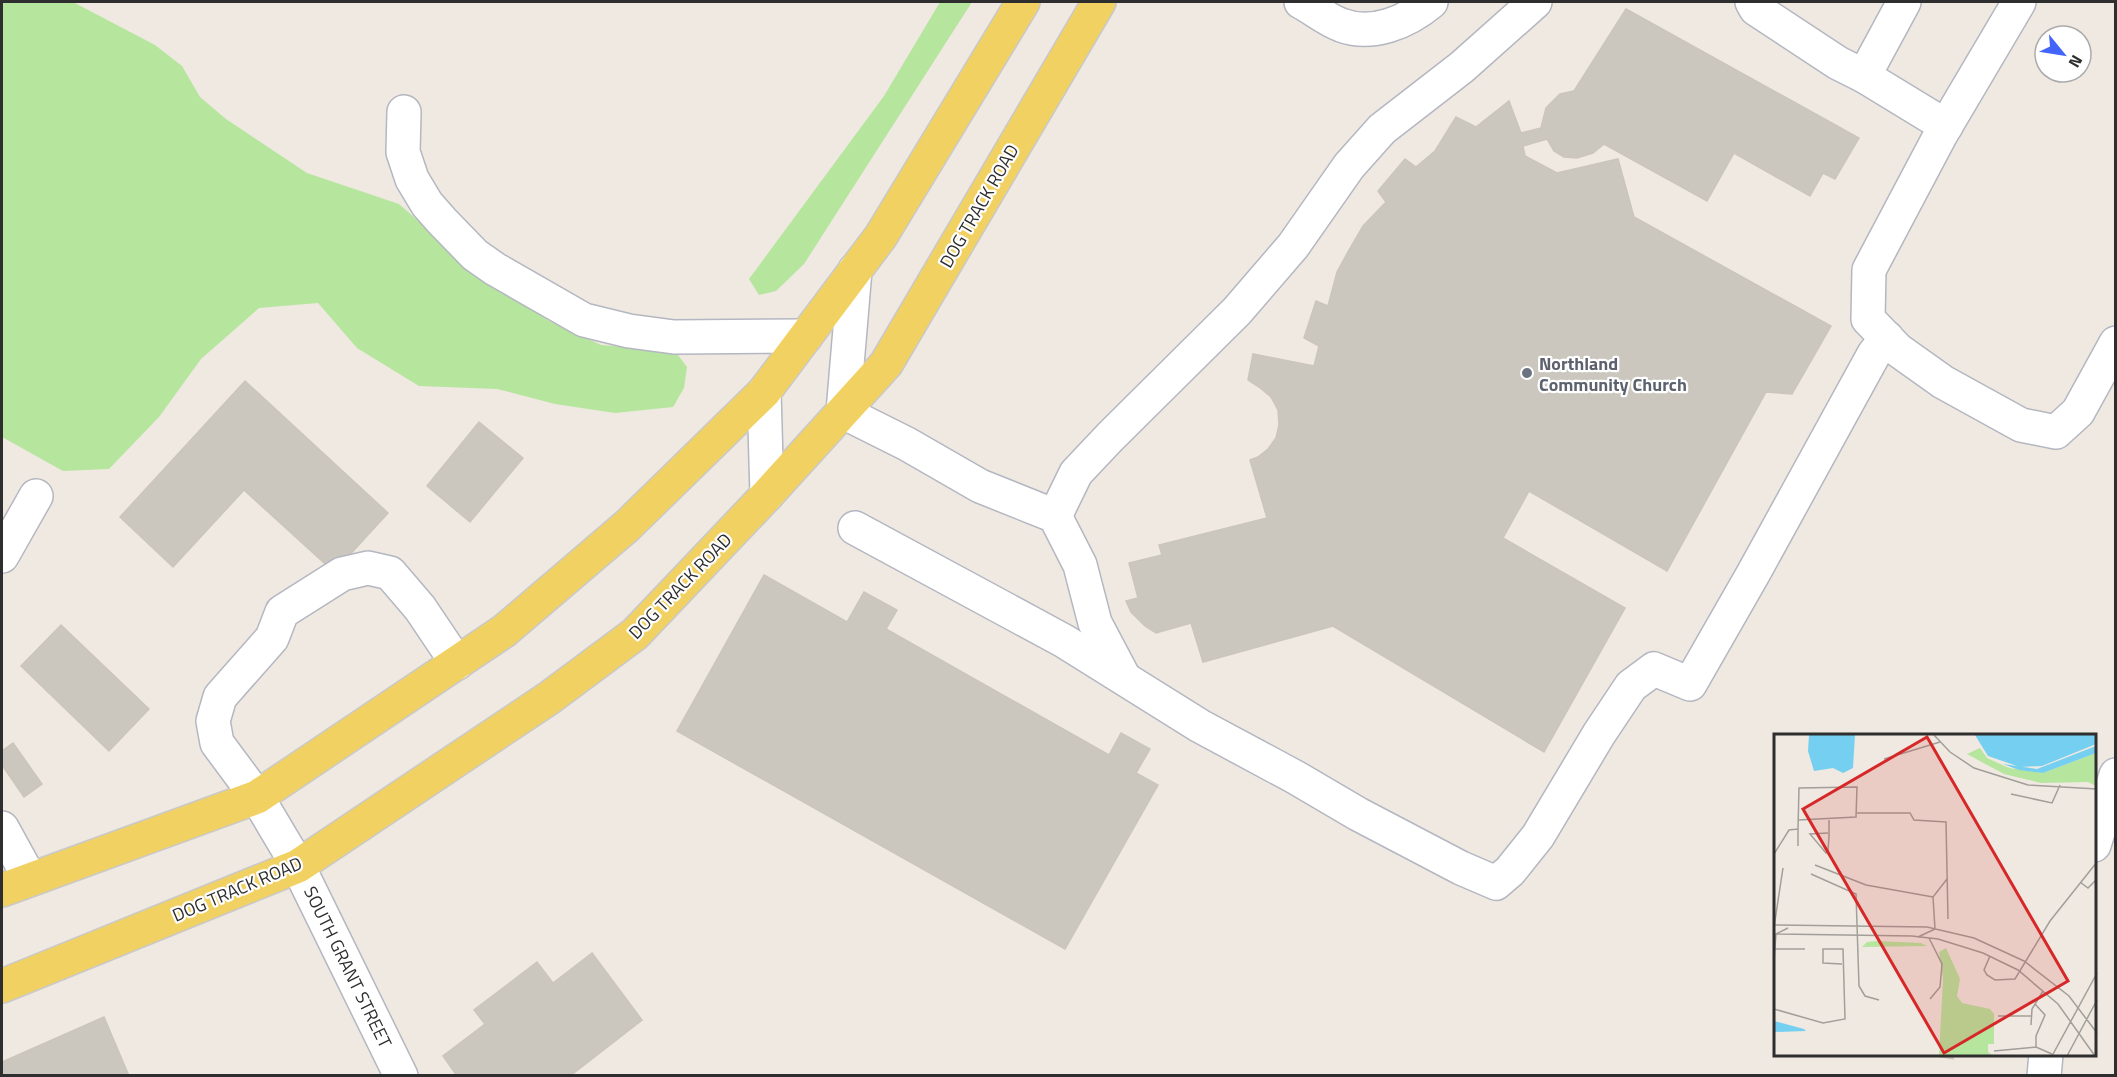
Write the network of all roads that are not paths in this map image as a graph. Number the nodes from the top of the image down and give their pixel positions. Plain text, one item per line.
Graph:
1 (1023, 2) edge
2 (1099, 2) edge
3 (1301, 2) edge
4 (1431, 2) edge
5 (1535, 2) edge
6 (1752, 2) edge
7 (1904, 2) edge
8 (2019, 2) edge
9 (1864, 76) junction
10 (404, 112) dead end
11 (1946, 126) junction
12 (855, 270) junction
13 (806, 336) junction
14 (1887, 338) junction
15 (2115, 343) edge
16 (764, 392) junction
17 (843, 412) junction
18 (767, 495) junction
19 (36, 496) dead end
20 (1055, 516) junction
21 (855, 528) dead end
22 (2, 556) edge
23 (457, 663) junction
24 (1124, 677) junction
25 (2115, 775) edge
26 (257, 797) junction
27 (2, 828) edge
28 (2096, 838) edge
29 (298, 866) junction
30 (16, 884) edge
31 (2, 986) edge
32 (2046, 1056) edge
33 (401, 1076) edge
34 (2044, 1076) edge

1 - 12 main road
2 - 17 main road, DOG TRACK ROAD
3 - 4 street
5 - 20 street
6 - 9 street
7 - 9 street
8 - 11 street
9 - 11 street
10 - 13 street
11 - 14 street
12 - 13 main road
12 - 17 street
13 - 16 main road
14 - 15 street
14 - 24 street
16 - 18 street
16 - 23 main road
17 - 18 main road, DOG TRACK ROAD
17 - 20 street
18 - 29 main road, DOG TRACK ROAD
19 - 22 street
20 - 24 street
21 - 24 street
23 - 26 main road
23 - 26 street, SOUTH GRANT STREET
25 - 28 street
26 - 29 street, SOUTH GRANT STREET
26 - 30 main road
27 - 30 street
29 - 31 main road, DOG TRACK ROAD
29 - 33 street, SOUTH GRANT STREET
32 - 34 street

